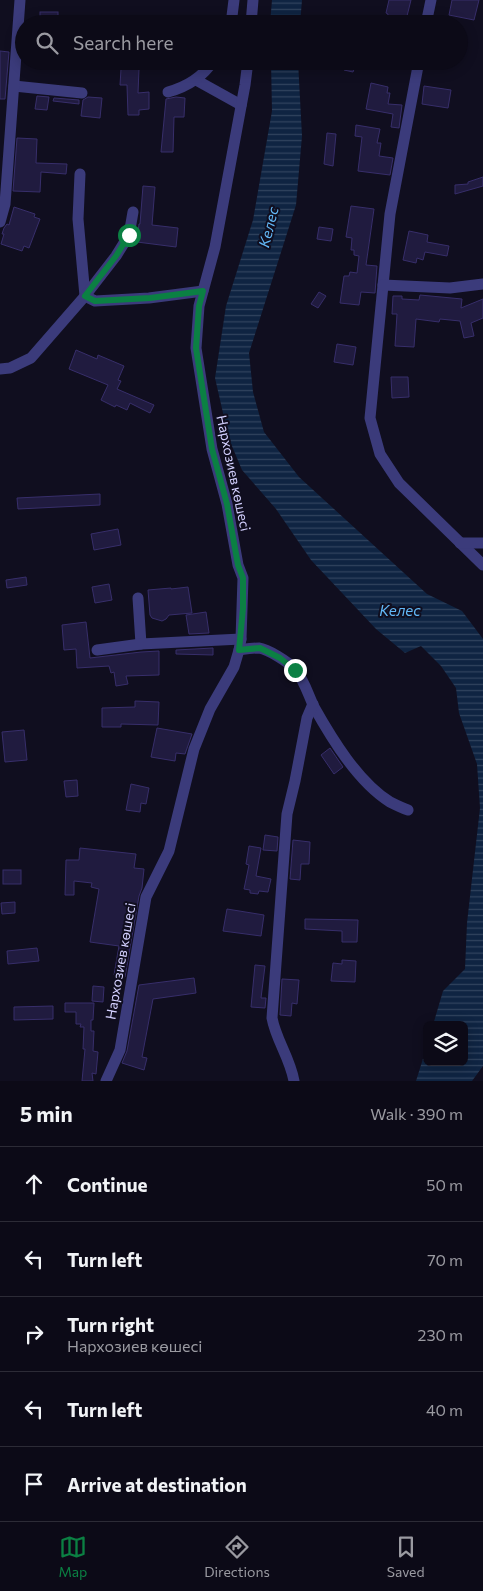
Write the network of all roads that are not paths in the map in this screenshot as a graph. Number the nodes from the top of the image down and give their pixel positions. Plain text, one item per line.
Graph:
1 (20, 0) edge
2 (234, 0) edge
3 (253, 0) edge
4 (431, 0) edge
5 (19, 15) edge
6 (232, 15) edge
7 (252, 15) edge
8 (428, 15) edge
9 (15, 70) edge
10 (205, 70) edge
11 (247, 70) edge
12 (417, 70) edge
13 (196, 80) junction
14 (14, 86) junction
15 (168, 92) dead end
16 (82, 93) dead end
17 (241, 105) junction
18 (80, 174) dead end
19 (133, 212) dead end
20 (0, 222) edge
21 (483, 284) edge
22 (383, 285) junction
23 (203, 291) junction
24 (85, 296) junction
25 (0, 369) edge
26 (460, 542) junction
27 (483, 543) edge
28 (483, 566) edge
29 (138, 598) dead end
30 (142, 644) junction
31 (240, 645) junction
32 (97, 650) dead end
33 (313, 704) junction
34 (408, 810) dead end
35 (106, 1081) edge
36 (294, 1081) edge

1 - 5 street
2 - 6 street
3 - 7 street
4 - 8 street
9 - 14 street
10 - 13 street
11 - 17 street, Нархозиев көшесі
12 - 22 street
13 - 15 street
13 - 17 street
14 - 16 street
14 - 20 street
17 - 23 street, Нархозиев көшесі
18 - 24 street
19 - 24 street
21 - 22 street
22 - 26 street
23 - 24 street
23 - 31 street, Нархозиев көшесі
24 - 25 street
26 - 27 street
26 - 28 street
29 - 30 street
30 - 31 street
30 - 32 street
31 - 33 street
31 - 35 street, Нархозиев көшесі
33 - 34 street
33 - 36 street

